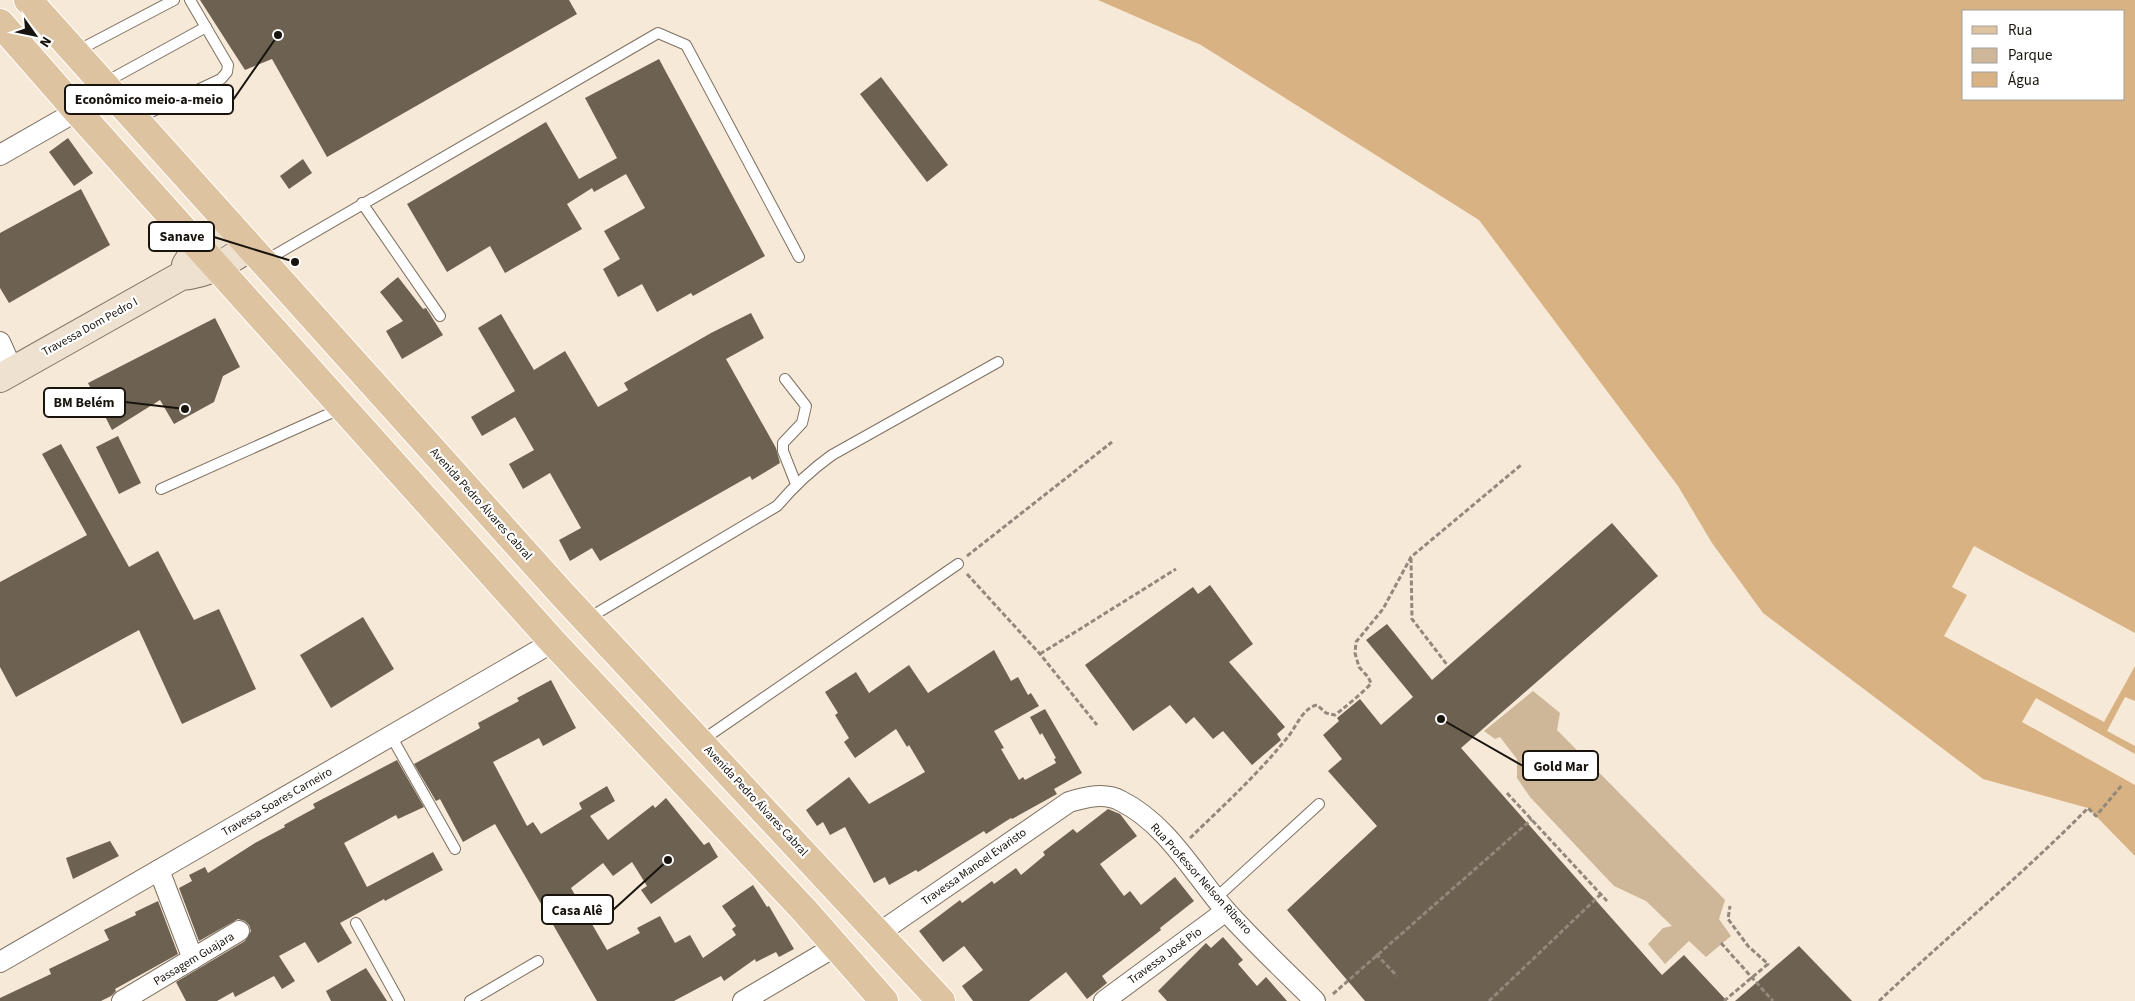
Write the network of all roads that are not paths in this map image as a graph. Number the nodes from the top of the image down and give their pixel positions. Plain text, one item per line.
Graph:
1 (28, 0) edge
2 (174, 0) edge
3 (190, 0) edge
4 (0, 23) edge
5 (206, 27) junction
6 (75, 52) junction
7 (103, 83) junction
8 (77, 111) junction
9 (136, 120) junction
10 (0, 155) edge
11 (362, 203) junction
12 (230, 225) junction
13 (198, 246) junction
14 (256, 255) junction
15 (799, 257) dead end
16 (217, 268) junction
17 (181, 276) junction
18 (440, 316) dead end
19 (0, 342) edge
20 (998, 362) dead end
21 (6, 374) edge
22 (785, 378) dead end
23 (343, 408) junction
24 (796, 484) junction
25 (162, 489) dead end
26 (958, 564) road end
27 (586, 619) junction
28 (553, 642) junction
29 (391, 736) junction
30 (700, 742) junction
31 (1069, 802) joint
32 (1319, 804) dead end
33 (455, 849) dead end
34 (159, 870) junction
35 (1221, 904) junction
36 (804, 910) junction
37 (356, 923) dead end
38 (240, 931) dead end
39 (879, 933) junction
40 (836, 946) junction
41 (193, 960) junction
42 (538, 961) dead end
43 (0, 962) edge
44 (1324, 997) edge
45 (122, 1001) edge
46 (399, 1001) edge
47 (470, 1001) edge
48 (743, 1001) edge
49 (884, 1001) edge
50 (941, 1001) edge
51 (1104, 1001) edge

1 - 6 main road, Avenida Pedro Álvares Cabral
2 - 6 lane
3 - 5 lane
4 - 8 main road
5 - 7 lane
5 - 9 lane
6 - 7 main road, Avenida Pedro Álvares Cabral
7 - 9 main road, Avenida Pedro Álvares Cabral
8 - 10 street
8 - 13 main road
9 - 12 main road, Avenida Pedro Álvares Cabral
11 - 14 lane
11 - 15 lane
11 - 18 lane
12 - 13 street
12 - 14 main road, Avenida Pedro Álvares Cabral
13 - 16 main road
13 - 17 street
14 - 16 street, Travessa Dom Pedro I
14 - 27 main road, Avenida Pedro Álvares Cabral
16 - 17 street, Travessa Dom Pedro I
16 - 23 main road
17 - 21 street, Travessa Dom Pedro I
19 - 21 street
20 - 24 lane
22 - 24 lane
23 - 25 lane
23 - 28 main road
24 - 27 lane
26 - 30 lane
27 - 30 main road, Avenida Pedro Álvares Cabral
28 - 29 street, Travessa Soares Carneiro
28 - 36 main road
29 - 33 lane
29 - 34 street, Travessa Soares Carneiro
30 - 39 main road, Avenida Pedro Álvares Cabral
31 - 35 street, Rua Professor Nelson Ribeiro
31 - 39 street, Travessa Manoel Evaristo
32 - 35 lane
34 - 41 street
34 - 43 street, Travessa Soares Carneiro
35 - 44 street, Rua Professor Nelson Ribeiro
35 - 51 street, Travessa José Pio
36 - 39 main road
36 - 40 main road
37 - 46 lane
38 - 41 street, Passagem Guajara
39 - 50 main road, Avenida Pedro Álvares Cabral
40 - 48 street
40 - 49 main road
41 - 45 street, Passagem Guajara
42 - 47 lane

